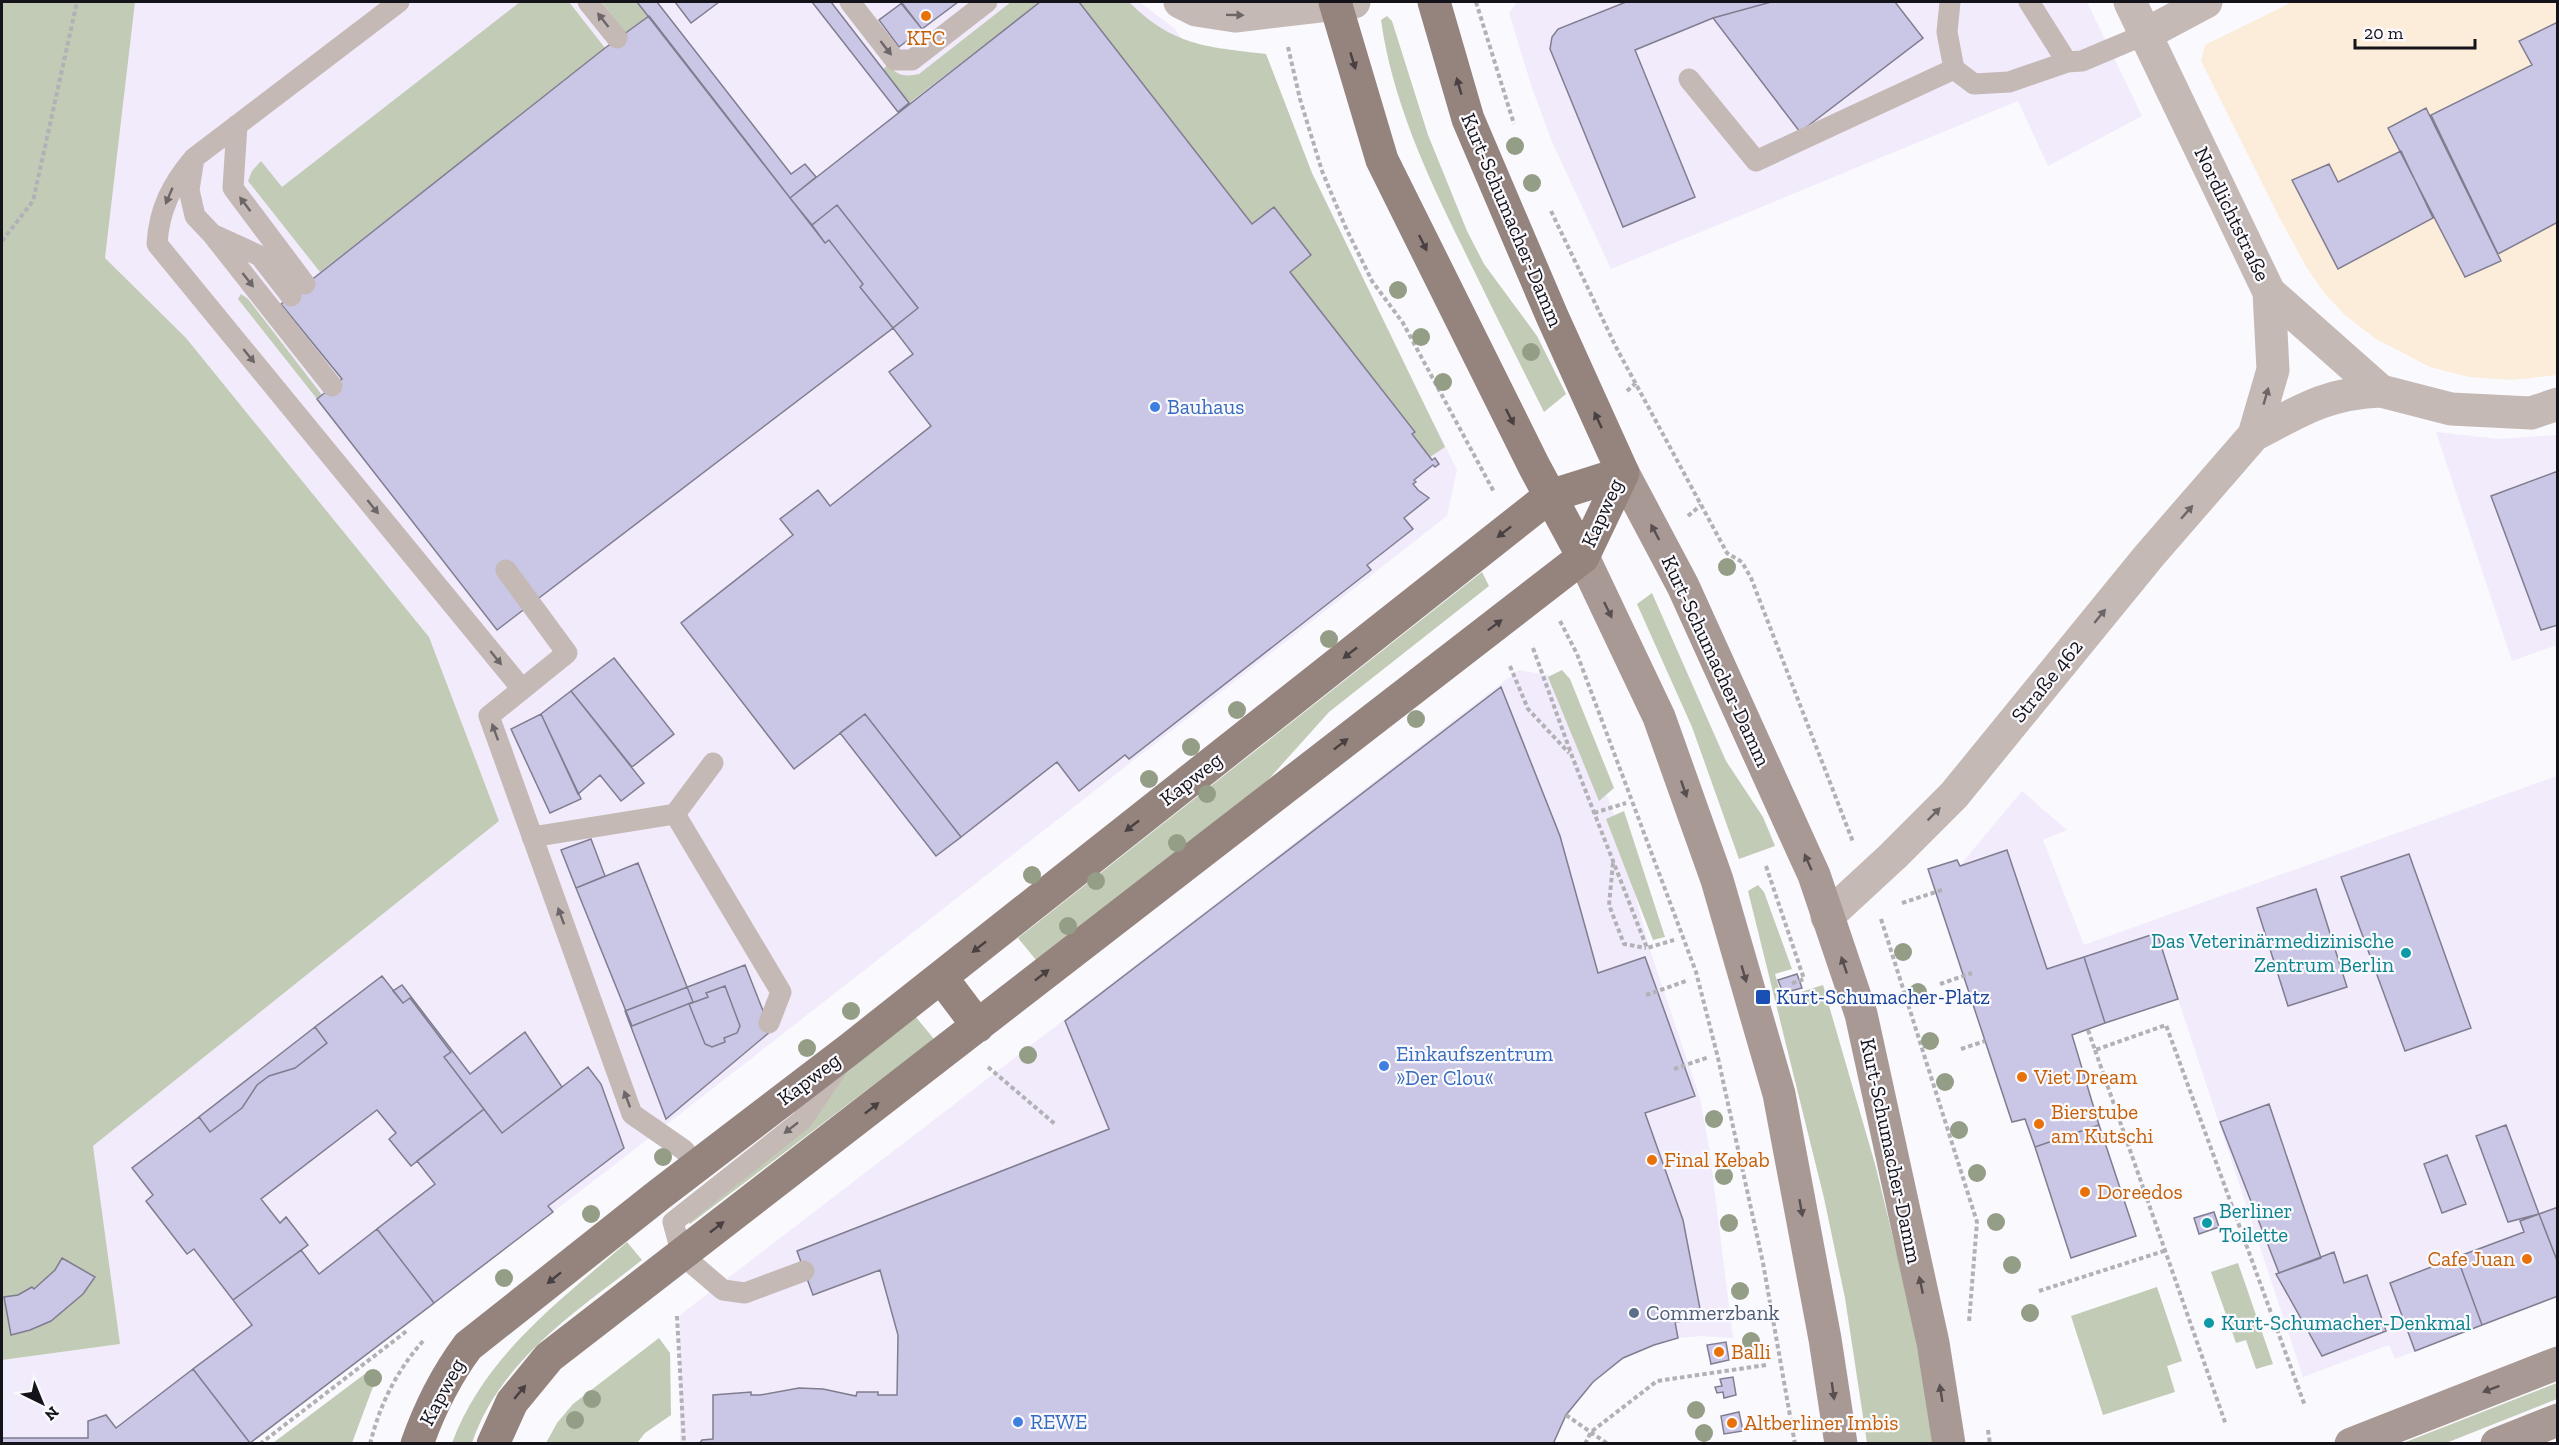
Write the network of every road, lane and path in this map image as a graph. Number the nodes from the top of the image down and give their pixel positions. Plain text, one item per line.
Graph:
1 (77, 2) edge
2 (399, 2) edge
3 (588, 2) edge
4 (850, 2) edge
5 (987, 2) edge
6 (1180, 2) edge
7 (1434, 2) edge
8 (1476, 2) edge
9 (1950, 2) edge
10 (2029, 2) edge
11 (2130, 2) edge
12 (2206, 2) edge
13 (1342, 3) edge
14 (2146, 34) junction
15 (617, 38) dead end
16 (1288, 44) dead end
17 (2067, 62) junction
18 (1954, 69) junction
19 (1689, 79) dead end
20 (237, 125) junction
21 (1517, 134) dead end
22 (195, 158) junction
23 (1549, 208) dead end
24 (212, 234) junction
25 (2, 241) edge
26 (2269, 292) junction
27 (332, 386) dead end
28 (2381, 391) junction
29 (2558, 404) edge
30 (2254, 435) junction
31 (1479, 462) dead end
32 (1623, 473) junction
33 (1550, 496) junction
34 (1583, 557) junction
35 (506, 570) dead end
36 (1533, 648) dead end
37 (1577, 654) dead end
38 (1510, 666) dead end
39 (522, 689) junction
40 (1572, 756) junction
41 (713, 763) dead end
42 (1626, 803) dead end
43 (1594, 813) junction
44 (675, 814) junction
45 (1850, 834) dead end
46 (532, 837) junction
47 (1613, 862) junction
48 (1773, 862) dead end
49 (1765, 865) junction
50 (1758, 868) dead end
51 (1942, 890) dead end
52 (1902, 903) dead end
53 (1878, 912) dead end
54 (1827, 917) junction
55 (1674, 940) dead end
56 (1647, 948) junction
57 (1972, 973) dead end
58 (941, 977) junction
59 (1686, 981) dead end
60 (1790, 984) dead end
61 (1940, 984) dead end
62 (1646, 995) dead end
63 (769, 1023) dead end
64 (978, 1026) junction
65 (2088, 1030) dead end
66 (1985, 1041) dead end
67 (851, 1048) junction
68 (1961, 1049) dead end
69 (2095, 1050) junction
70 (1709, 1057) dead end
71 (988, 1067) dead end
72 (1674, 1069) dead end
73 (1055, 1124) dead end
74 (697, 1166) junction
75 (2164, 1251) junction
76 (682, 1255) junction
77 (804, 1271) dead end
78 (2039, 1290) dead end
79 (677, 1316) dead end
80 (1969, 1325) dead end
81 (408, 1330) dead end
82 (2558, 1363) edge
83 (1766, 1365) dead end
84 (2305, 1406) dead end
85 (1566, 1415) dead end
86 (2558, 1420) edge
87 (1986, 1422) dead end
88 (2226, 1425) dead end
89 (1591, 1432) junction
90 (260, 1443) edge
91 (417, 1443) edge
92 (493, 1443) edge
93 (684, 1443) edge
94 (1585, 1443) edge
95 (1608, 1443) edge
96 (1795, 1443) edge
97 (1840, 1443) edge
98 (1949, 1443) edge
99 (1990, 1443) edge
100 (2351, 1443) edge
101 (2497, 1443) edge

1 - 25 path
2 - 20 lane
15 -> 3 lane
4 -> 5 lane
6 -> 13 street
32 -> 7 main road, Kurt-Schumacher-Damm
8 - 21 path
9 - 18 lane
10 - 17 lane
11 - 14 street, Nordlichtstraße
12 - 14 street
13 -> 33 main road
14 - 17 lane
14 - 26 street, Nordlichtstraße
16 - 31 path
17 - 18 lane
18 - 19 lane
20 - 22 lane
24 -> 20 lane
22 - 24 lane
22 -> 39 lane
23 - 45 path
24 -> 27 lane
26 - 28 street, Nordlichtstraße
30 -> 26 street, Straße 462
28 - 29 street, Nordlichtstraße
28 - 30 street, Straße 462
54 -> 30 street, Straße 462
32 - 33 main road, Kapweg
32 - 34 main road, Kapweg
54 -> 32 main road, Kurt-Schumacher-Damm
33 - 34 main road
33 -> 58 main road, Kapweg
64 -> 34 main road, Kapweg
34 -> 97 main road
35 - 39 lane
36 - 40 path
37 - 96 path
38 - 40 path
46 -> 39 lane
40 - 43 path
41 - 44 lane
42 - 43 path
43 - 47 path
44 - 46 lane
44 - 63 lane
74 -> 46 lane
47 - 56 path
47 - 56 path
48 - 49 path
49 - 50 path
49 - 60 path
51 - 52 path
53 - 80 path
98 -> 54 main road, Kurt-Schumacher-Damm
55 - 56 path
57 - 61 path
58 - 64 main road
58 - 67 main road, Kapweg
59 - 62 path
76 -> 64 main road, Kapweg
65 - 69 path
66 - 68 path
67 - 74 main road, Kapweg
67 -> 76 lane
69 - 75 path
69 - 84 path
70 - 72 path
71 - 73 path
74 -> 91 main road, Kapweg
75 - 78 path
75 - 88 path
76 - 77 lane
92 -> 76 main road, Kapweg
79 - 93 path
81 - 90 path
82 -> 100 main road
83 - 89 path
85 - 89 path
86 - 101 main road
87 - 99 path
89 - 94 path
89 - 95 path

